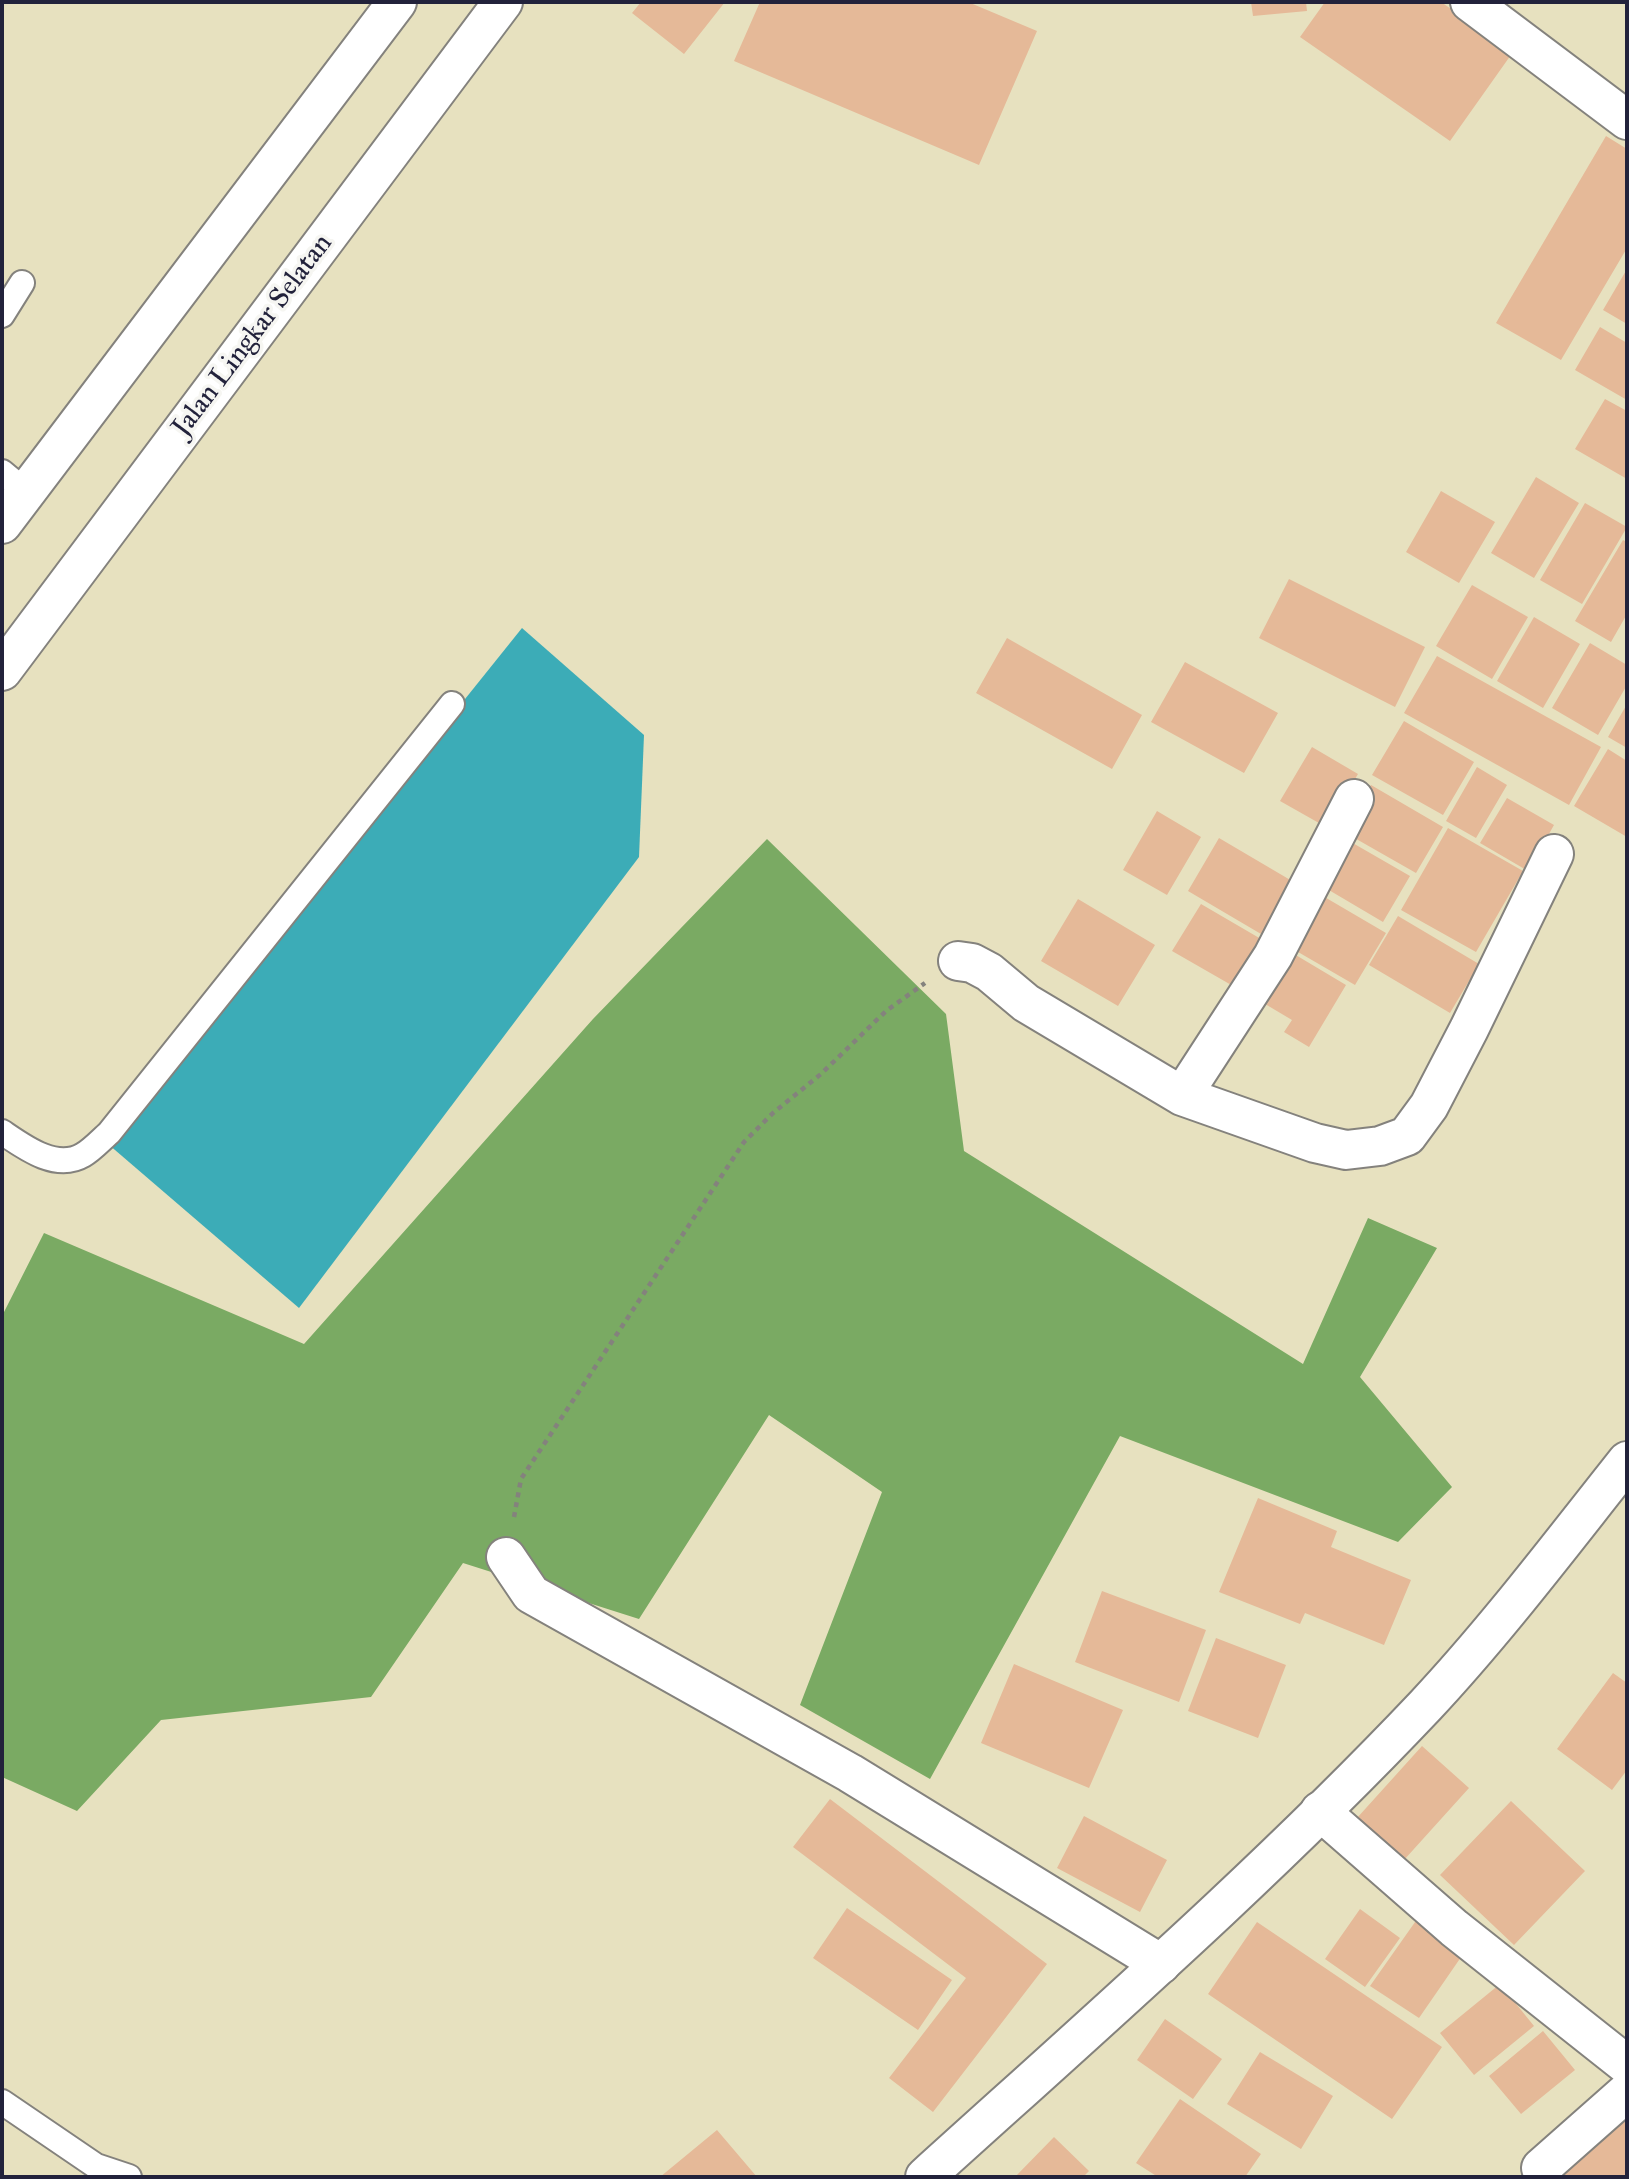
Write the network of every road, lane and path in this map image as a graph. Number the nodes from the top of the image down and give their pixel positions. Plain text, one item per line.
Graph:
1 (397, 2) edge
2 (503, 2) edge
3 (1470, 2) edge
4 (1627, 120) edge
5 (22, 283) dead end
6 (2, 315) edge
7 (14, 482) edge
8 (2, 524) edge
9 (2, 671) edge
10 (452, 704) dead end
11 (1354, 799) dead end
12 (1554, 854) dead end
13 (958, 961) joint
14 (1182, 1096) junction
15 (2, 1132) edge
16 (1627, 1461) edge
17 (521, 1479) dead end
18 (506, 1557) dead end
19 (1321, 1811) junction
20 (1161, 1964) junction
21 (1627, 2065) edge
22 (1627, 2092) edge
23 (2, 2102) edge
24 (1541, 2168) dead end
25 (130, 2177) edge
26 (925, 2177) edge

1 - 7 main road
2 - 9 main road, Jalan Lingkar Selatan
3 - 4 main road
5 - 6 lane
7 - 8 main road
10 - 15 lane
11 - 14 main road
12 - 14 main road
13 - 14 main road
13 - 17 path
16 - 19 main road
18 - 20 main road
19 - 20 main road
19 - 21 main road
20 - 26 main road
22 - 24 main road
23 - 25 lane

